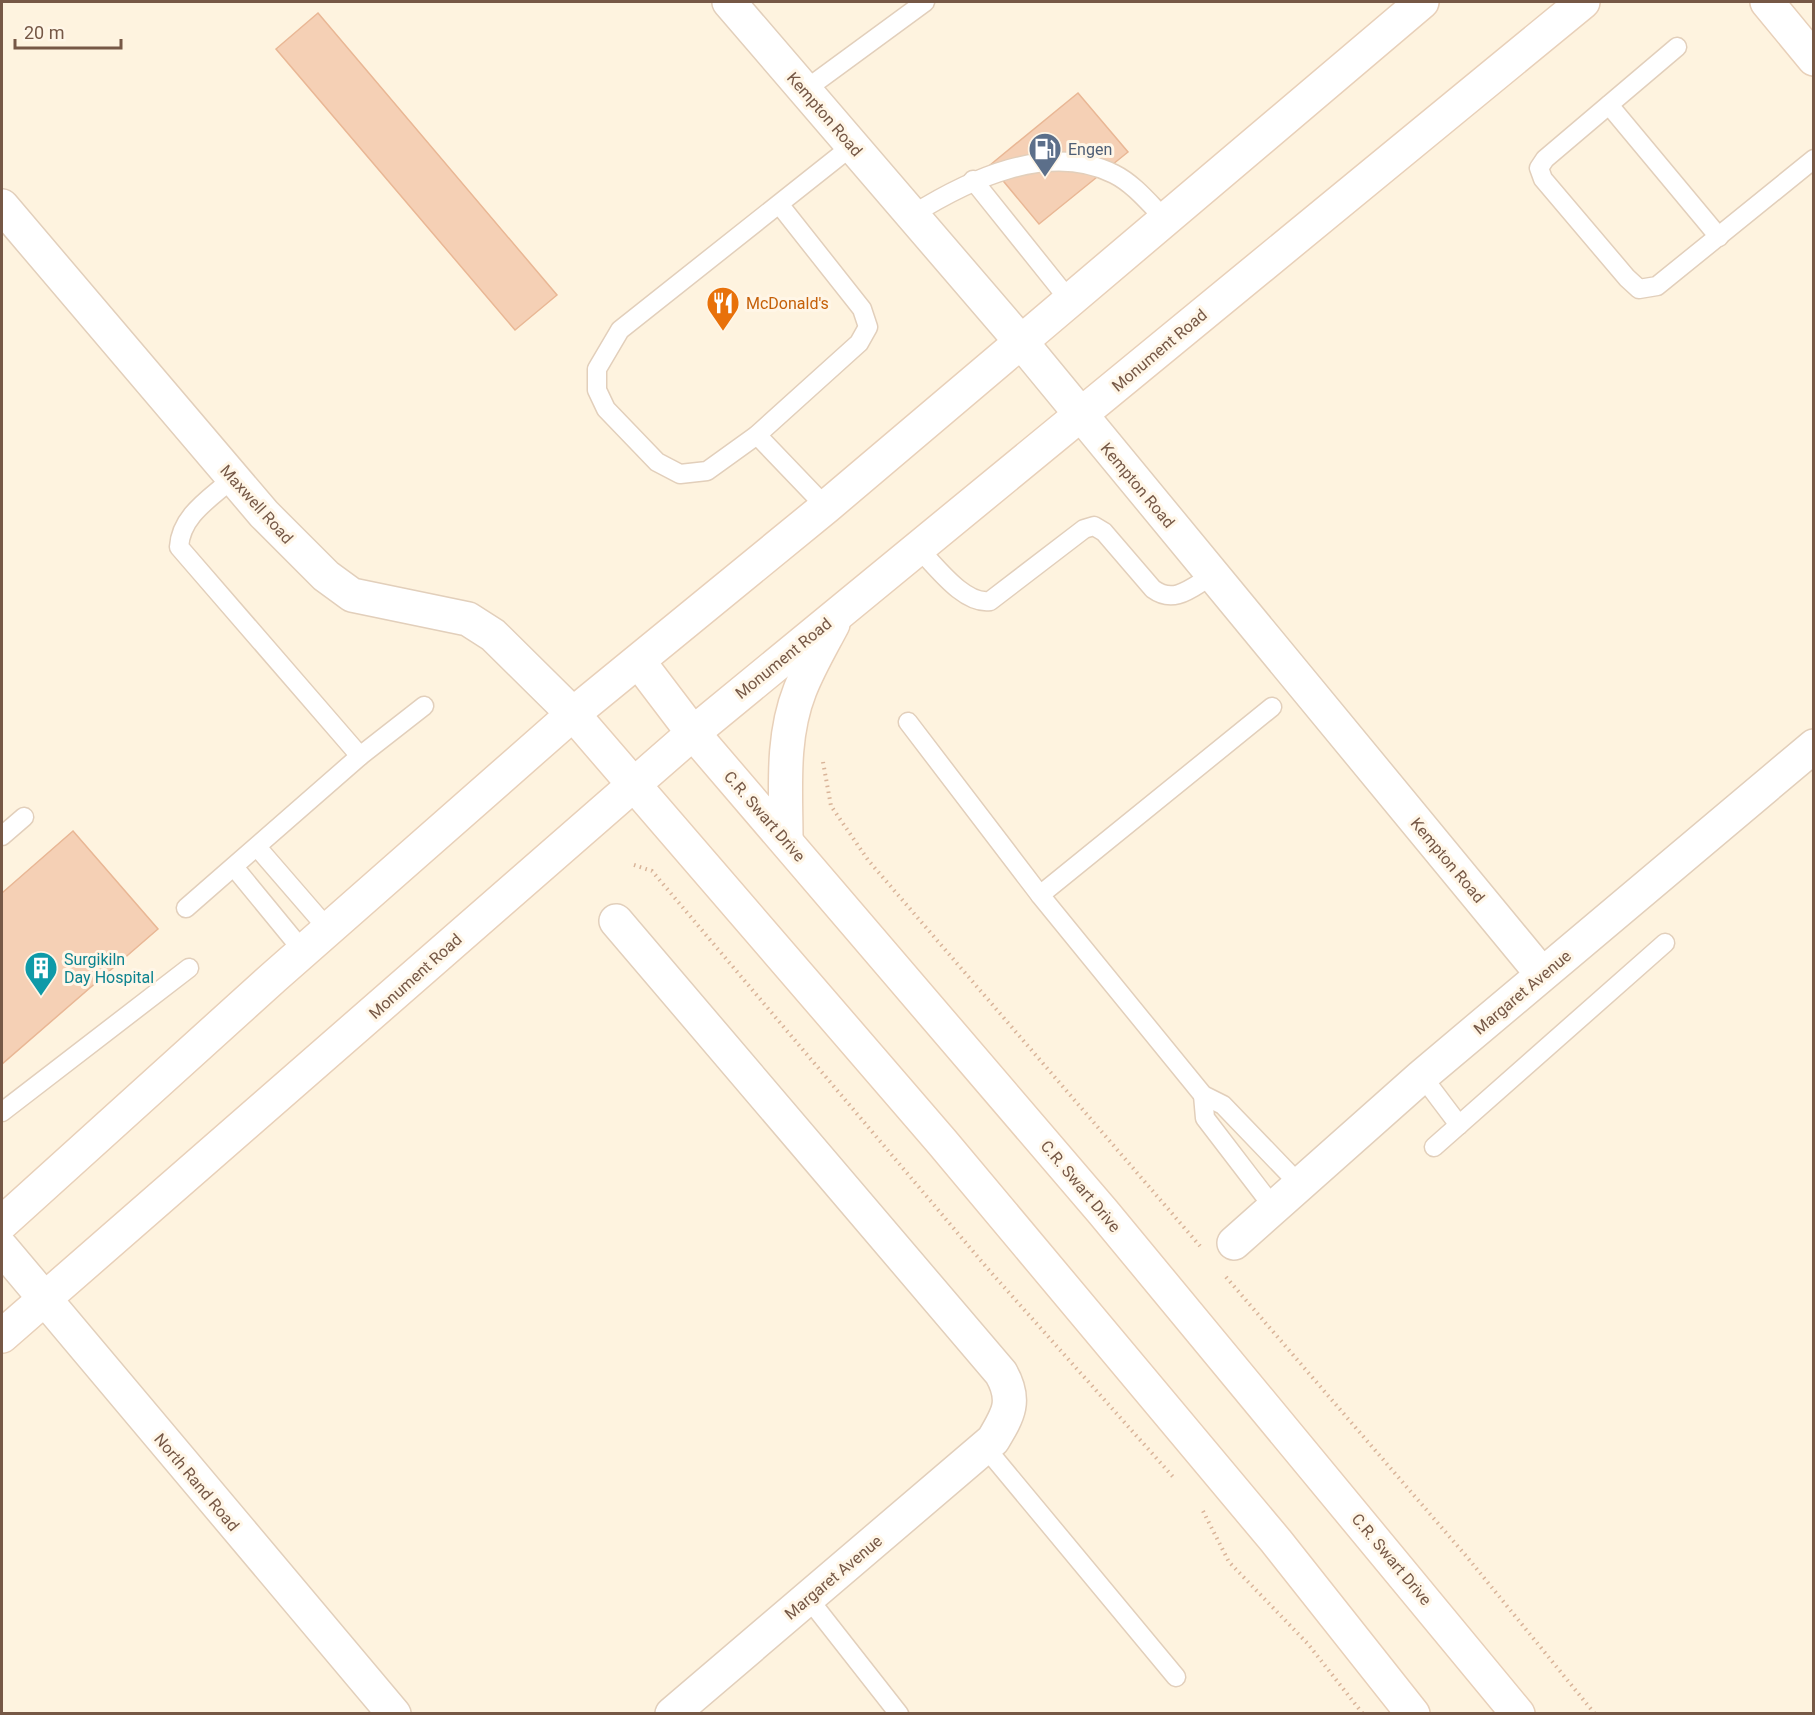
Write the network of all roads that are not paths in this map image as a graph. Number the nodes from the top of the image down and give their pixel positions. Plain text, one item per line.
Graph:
1 (729, 2) edge
2 (925, 2) edge
3 (1422, 2) edge
4 (1583, 2) edge
5 (1767, 2) edge
6 (1677, 47) dead end
7 (1814, 59) edge
8 (805, 90) junction
9 (1609, 105) junction
10 (852, 146) junction
11 (1814, 159) edge
12 (973, 180) junction
13 (779, 204) junction
14 (2, 206) edge
15 (912, 215) junction
16 (1165, 219) junction
17 (1719, 237) junction
18 (1070, 302) junction
19 (1022, 343) junction
20 (1080, 415) junction
21 (757, 435) junction
22 (233, 478) junction
23 (826, 507) junction
24 (918, 548) junction
25 (1213, 575) junction
26 (837, 614) junction
27 (639, 662) junction
28 (424, 706) dead end
29 (1272, 706) dead end
30 (573, 714) junction
31 (908, 722) dead end
32 (693, 732) junction
33 (1814, 746) edge
34 (360, 756) junction
35 (634, 782) junction
36 (24, 817) dead end
37 (2, 836) edge
38 (786, 840) junction
39 (257, 847) junction
40 (234, 867) junction
41 (1040, 895) junction
42 (186, 909) dead end
43 (616, 921) dead end
44 (328, 928) junction
45 (1665, 944) dead end
46 (303, 951) junction
47 (189, 968) dead end
48 (1542, 974) junction
49 (1422, 1076) junction
50 (1203, 1095) junction
51 (2, 1112) edge
52 (1459, 1125) junction
53 (1434, 1147) dead end
54 (1300, 1185) junction
55 (1274, 1208) junction
56 (2, 1223) edge
57 (1234, 1243) dead end
58 (2, 1248) edge
59 (42, 1299) junction
60 (2, 1336) edge
61 (989, 1444) junction
62 (808, 1598) junction
63 (1176, 1677) dead end
64 (1491, 1679) junction
65 (690, 1708) edge
66 (394, 1713) edge
67 (899, 1713) edge
68 (1413, 1713) edge
69 (1518, 1713) edge
70 (1528, 1713) edge

1 - 8 main road, Kempton Road
2 - 8 lane
3 - 16 main road
4 - 20 main road, Monument Road
5 - 7 main road
6 - 9 lane
8 - 10 main road, Kempton Road
9 - 17 lane
9 - 17 lane
10 - 13 lane
10 - 15 main road, Kempton Road
11 - 17 lane
12 - 15 lane
12 - 16 lane
12 - 18 lane
13 - 21 lane
13 - 21 lane
14 - 22 main road, Maxwell Road
15 - 19 main road, Kempton Road
16 - 18 main road
18 - 19 main road
19 - 20 main road, Kempton Road
19 - 23 main road
20 - 24 main road, Monument Road
20 - 25 main road, Kempton Road
21 - 23 lane
22 - 30 main road, Maxwell Road
22 - 34 lane
23 - 27 main road
24 - 25 lane
24 - 26 main road, Monument Road
25 - 48 main road, Kempton Road
26 - 32 main road, Monument Road
26 - 38 main road
27 - 30 main road
27 - 32 main road, C.R. Swart Drive
28 - 34 lane
29 - 41 lane
30 - 35 main road
30 - 44 main road
31 - 41 lane
32 - 35 main road, Monument Road
32 - 38 main road, C.R. Swart Drive
33 - 48 main road, Margaret Avenue
34 - 39 lane
35 - 59 main road, Monument Road
35 - 68 main road
36 - 37 lane
38 - 64 main road, C.R. Swart Drive
39 - 40 lane
39 - 44 lane
40 - 42 lane
40 - 46 lane
41 - 50 lane
43 - 61 main road, Margaret Avenue
44 - 46 main road
45 - 52 lane
46 - 56 main road
47 - 51 lane
48 - 49 main road, Margaret Avenue
49 - 52 lane
49 - 54 main road, Margaret Avenue
50 - 54 lane
50 - 55 lane
52 - 53 lane
54 - 55 main road, Margaret Avenue
55 - 57 main road, Margaret Avenue
58 - 59 main road, North Rand Road
59 - 60 main road, Monument Road
59 - 66 main road, North Rand Road
61 - 62 main road, Margaret Avenue
61 - 63 lane
62 - 65 main road, Margaret Avenue
62 - 67 lane
64 - 69 main road, C.R. Swart Drive
64 - 70 main road

